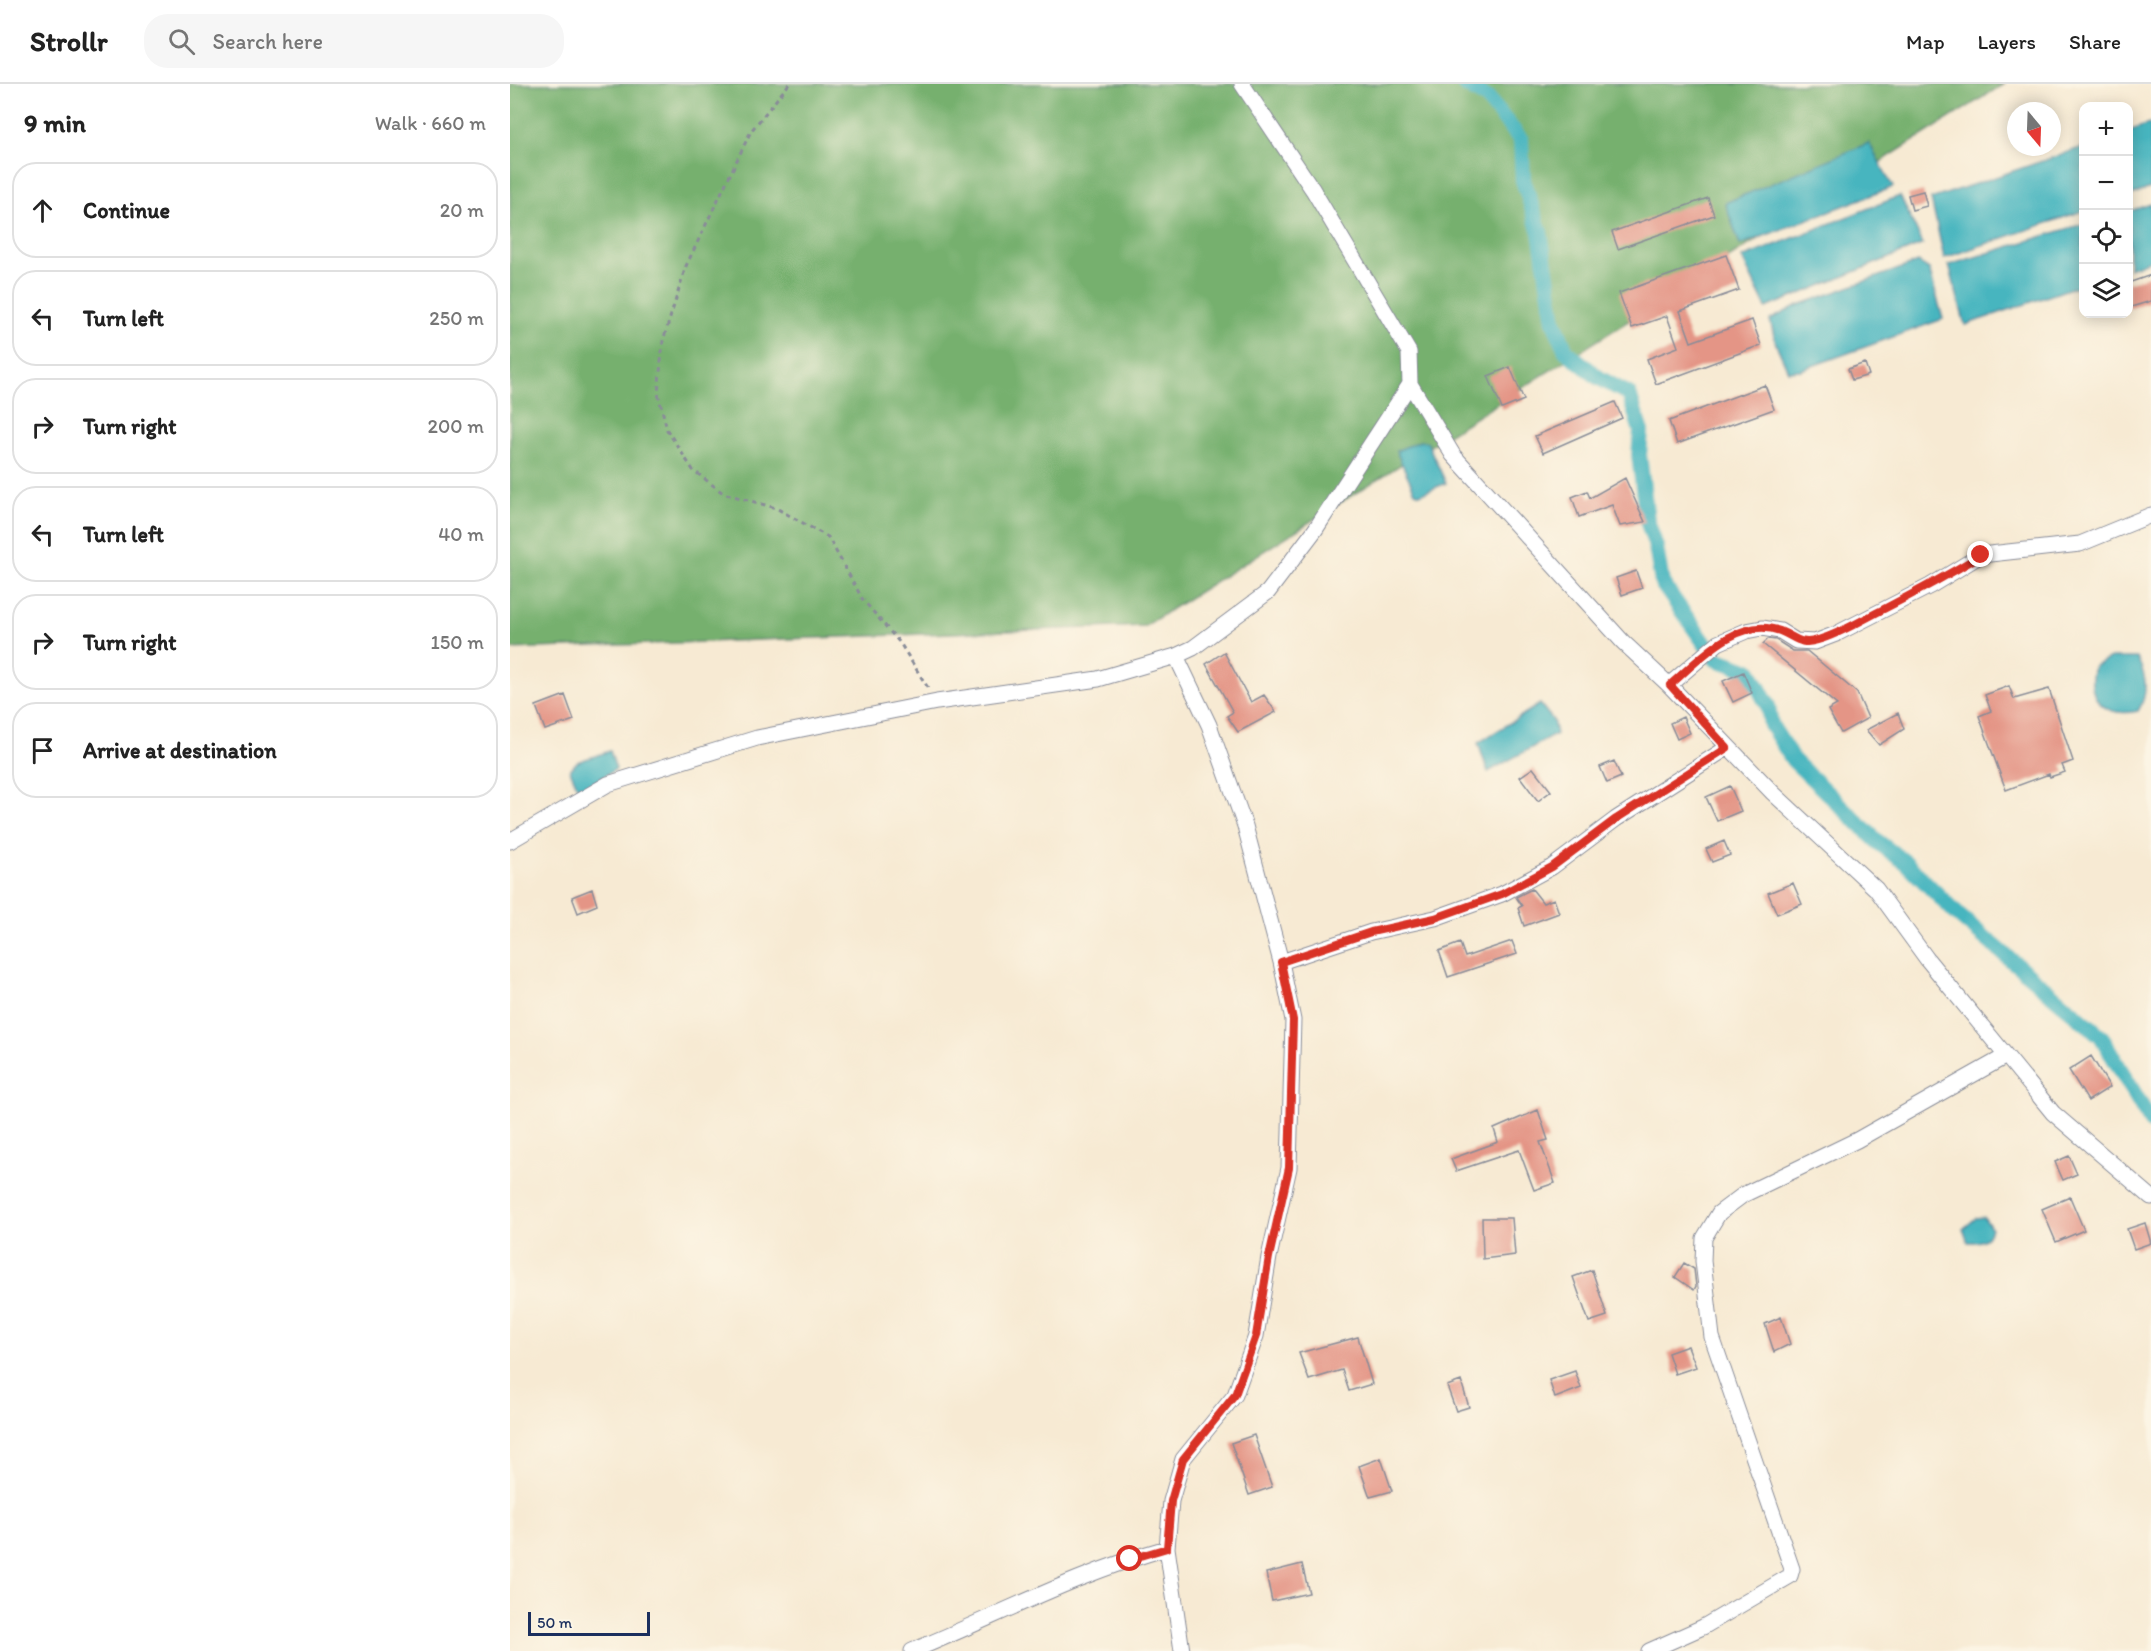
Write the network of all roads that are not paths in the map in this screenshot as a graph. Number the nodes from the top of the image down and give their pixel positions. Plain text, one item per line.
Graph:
1 (1242, 84) edge
2 (1410, 384) junction
3 (2151, 514) edge
4 (1176, 656) junction
5 (1670, 685) junction
6 (1727, 748) junction
7 (510, 841) edge
8 (1281, 962) junction
9 (2006, 1056) junction
10 (2151, 1197) edge
11 (1167, 1548) junction
12 (912, 1651) edge
13 (1182, 1651) edge
14 (1649, 1651) edge

1 - 2 street
2 - 4 street
2 - 5 street
3 - 5 street
4 - 7 street
4 - 8 street
5 - 6 street
6 - 8 street
6 - 9 street
8 - 11 street
9 - 10 street
9 - 14 street
11 - 12 street
11 - 13 street

